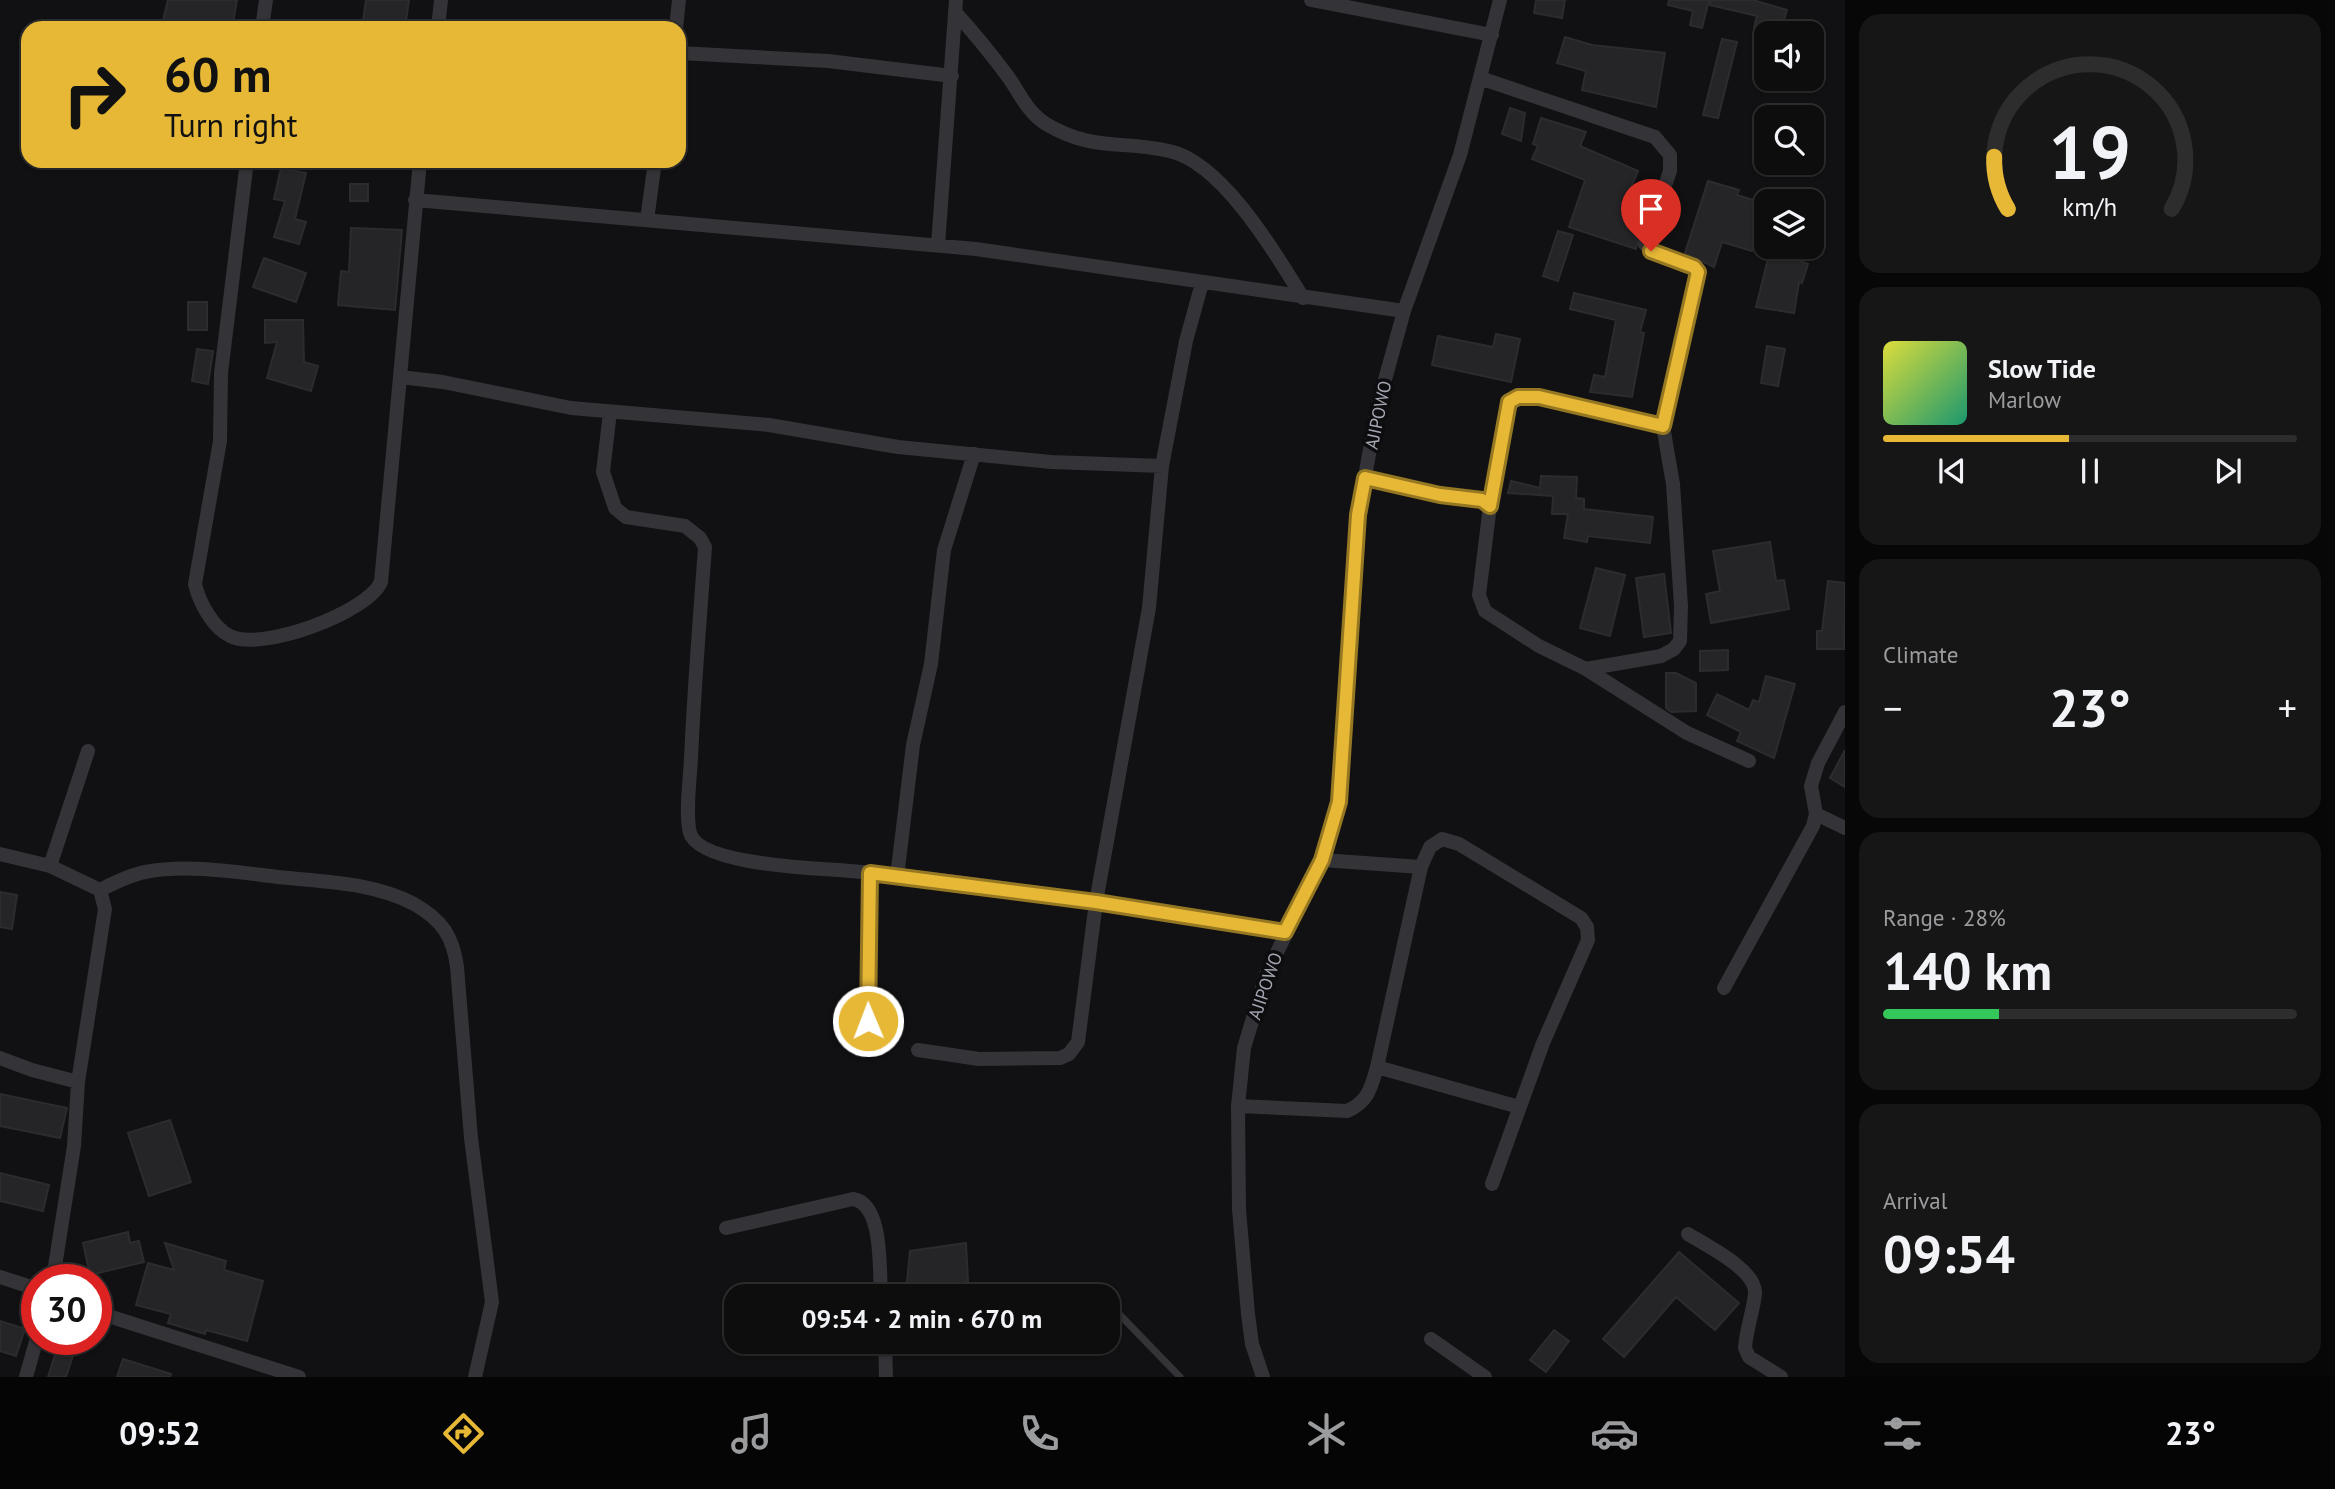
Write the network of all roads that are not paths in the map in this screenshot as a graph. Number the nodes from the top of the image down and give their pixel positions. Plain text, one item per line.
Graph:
1 (265, 0) edge
2 (441, 0) edge
3 (678, 0) edge
4 (1311, 0) edge
5 (1500, 0) edge
6 (956, 6) edge
7 (263, 21) edge
8 (439, 21) edge
9 (676, 21) edge
10 (1492, 35) junction
11 (686, 53) edge
12 (952, 76) junction
13 (1480, 78) junction
14 (246, 168) edge
15 (419, 168) edge
16 (654, 168) edge
17 (415, 200) junction
18 (648, 220) junction
19 (938, 245) junction
20 (1202, 283) junction
21 (1303, 298) junction
22 (1404, 311) junction
23 (400, 377) junction
24 (610, 412) junction
25 (1663, 426) junction
26 (974, 454) junction
27 (1162, 466) junction
28 (1365, 478) junction
29 (1490, 506) junction
30 (1586, 669) junction
31 (1845, 712) edge
32 (88, 751) dead end
33 (1749, 761) dead end
34 (1816, 814) junction
35 (1845, 828) edge
36 (0, 854) edge
37 (1322, 860) junction
38 (50, 866) junction
39 (1421, 867) junction
40 (870, 873) junction
41 (897, 877) junction
42 (100, 890) junction
43 (1096, 902) junction
44 (1285, 932) junction
45 (1724, 988) dead end
46 (868, 1021) dead end
47 (918, 1050) dead end
48 (0, 1058) edge
49 (1377, 1068) junction
50 (78, 1082) junction
51 (1238, 1106) junction
52 (1520, 1107) junction
53 (1492, 1184) dead end
54 (726, 1228) dead end
55 (1688, 1234) dead end
56 (55, 1264) edge
57 (0, 1277) edge
58 (21, 1284) edge
59 (880, 1284) edge
60 (1120, 1315) dead end
61 (112, 1317) edge
62 (1431, 1339) dead end
63 (885, 1354) edge
64 (32, 1355) edge
65 (26, 1377) edge
66 (299, 1377) edge
67 (475, 1377) edge
68 (886, 1377) edge
69 (1180, 1377) edge
70 (1263, 1377) edge
71 (1485, 1377) edge
72 (1781, 1377) edge

1 - 7 street
2 - 8 street
3 - 9 street
4 - 10 street
5 - 10 street, AJIPOWO
6 - 12 street
6 - 21 street
10 - 13 street, AJIPOWO
11 - 12 street
12 - 19 street
13 - 22 street, AJIPOWO
13 - 25 street
14 - 23 street
15 - 17 street
16 - 18 street
17 - 18 street
17 - 23 street
18 - 19 street
19 - 20 street
20 - 21 street
20 - 27 street
21 - 22 street
22 - 28 street, AJIPOWO
23 - 24 street
24 - 26 street
24 - 40 street
25 - 29 street
25 - 30 street
26 - 27 street
26 - 41 street
27 - 43 street
28 - 29 street
28 - 37 street, AJIPOWO
29 - 30 street
30 - 33 street
31 - 34 street
32 - 38 street
34 - 35 street
34 - 45 street
36 - 38 street
37 - 39 street
37 - 44 street, AJIPOWO
38 - 42 street
39 - 49 street
39 - 52 street
40 - 41 street
40 - 46 street
41 - 43 street
42 - 50 street
42 - 67 street
43 - 44 street
43 - 47 street
44 - 51 street, AJIPOWO
48 - 50 street
49 - 51 street
49 - 52 street
50 - 56 street
51 - 70 street, AJIPOWO
52 - 53 street
54 - 59 street
55 - 72 street
57 - 58 street
60 - 69 lane
61 - 66 street
62 - 71 street
63 - 68 street
64 - 65 street

